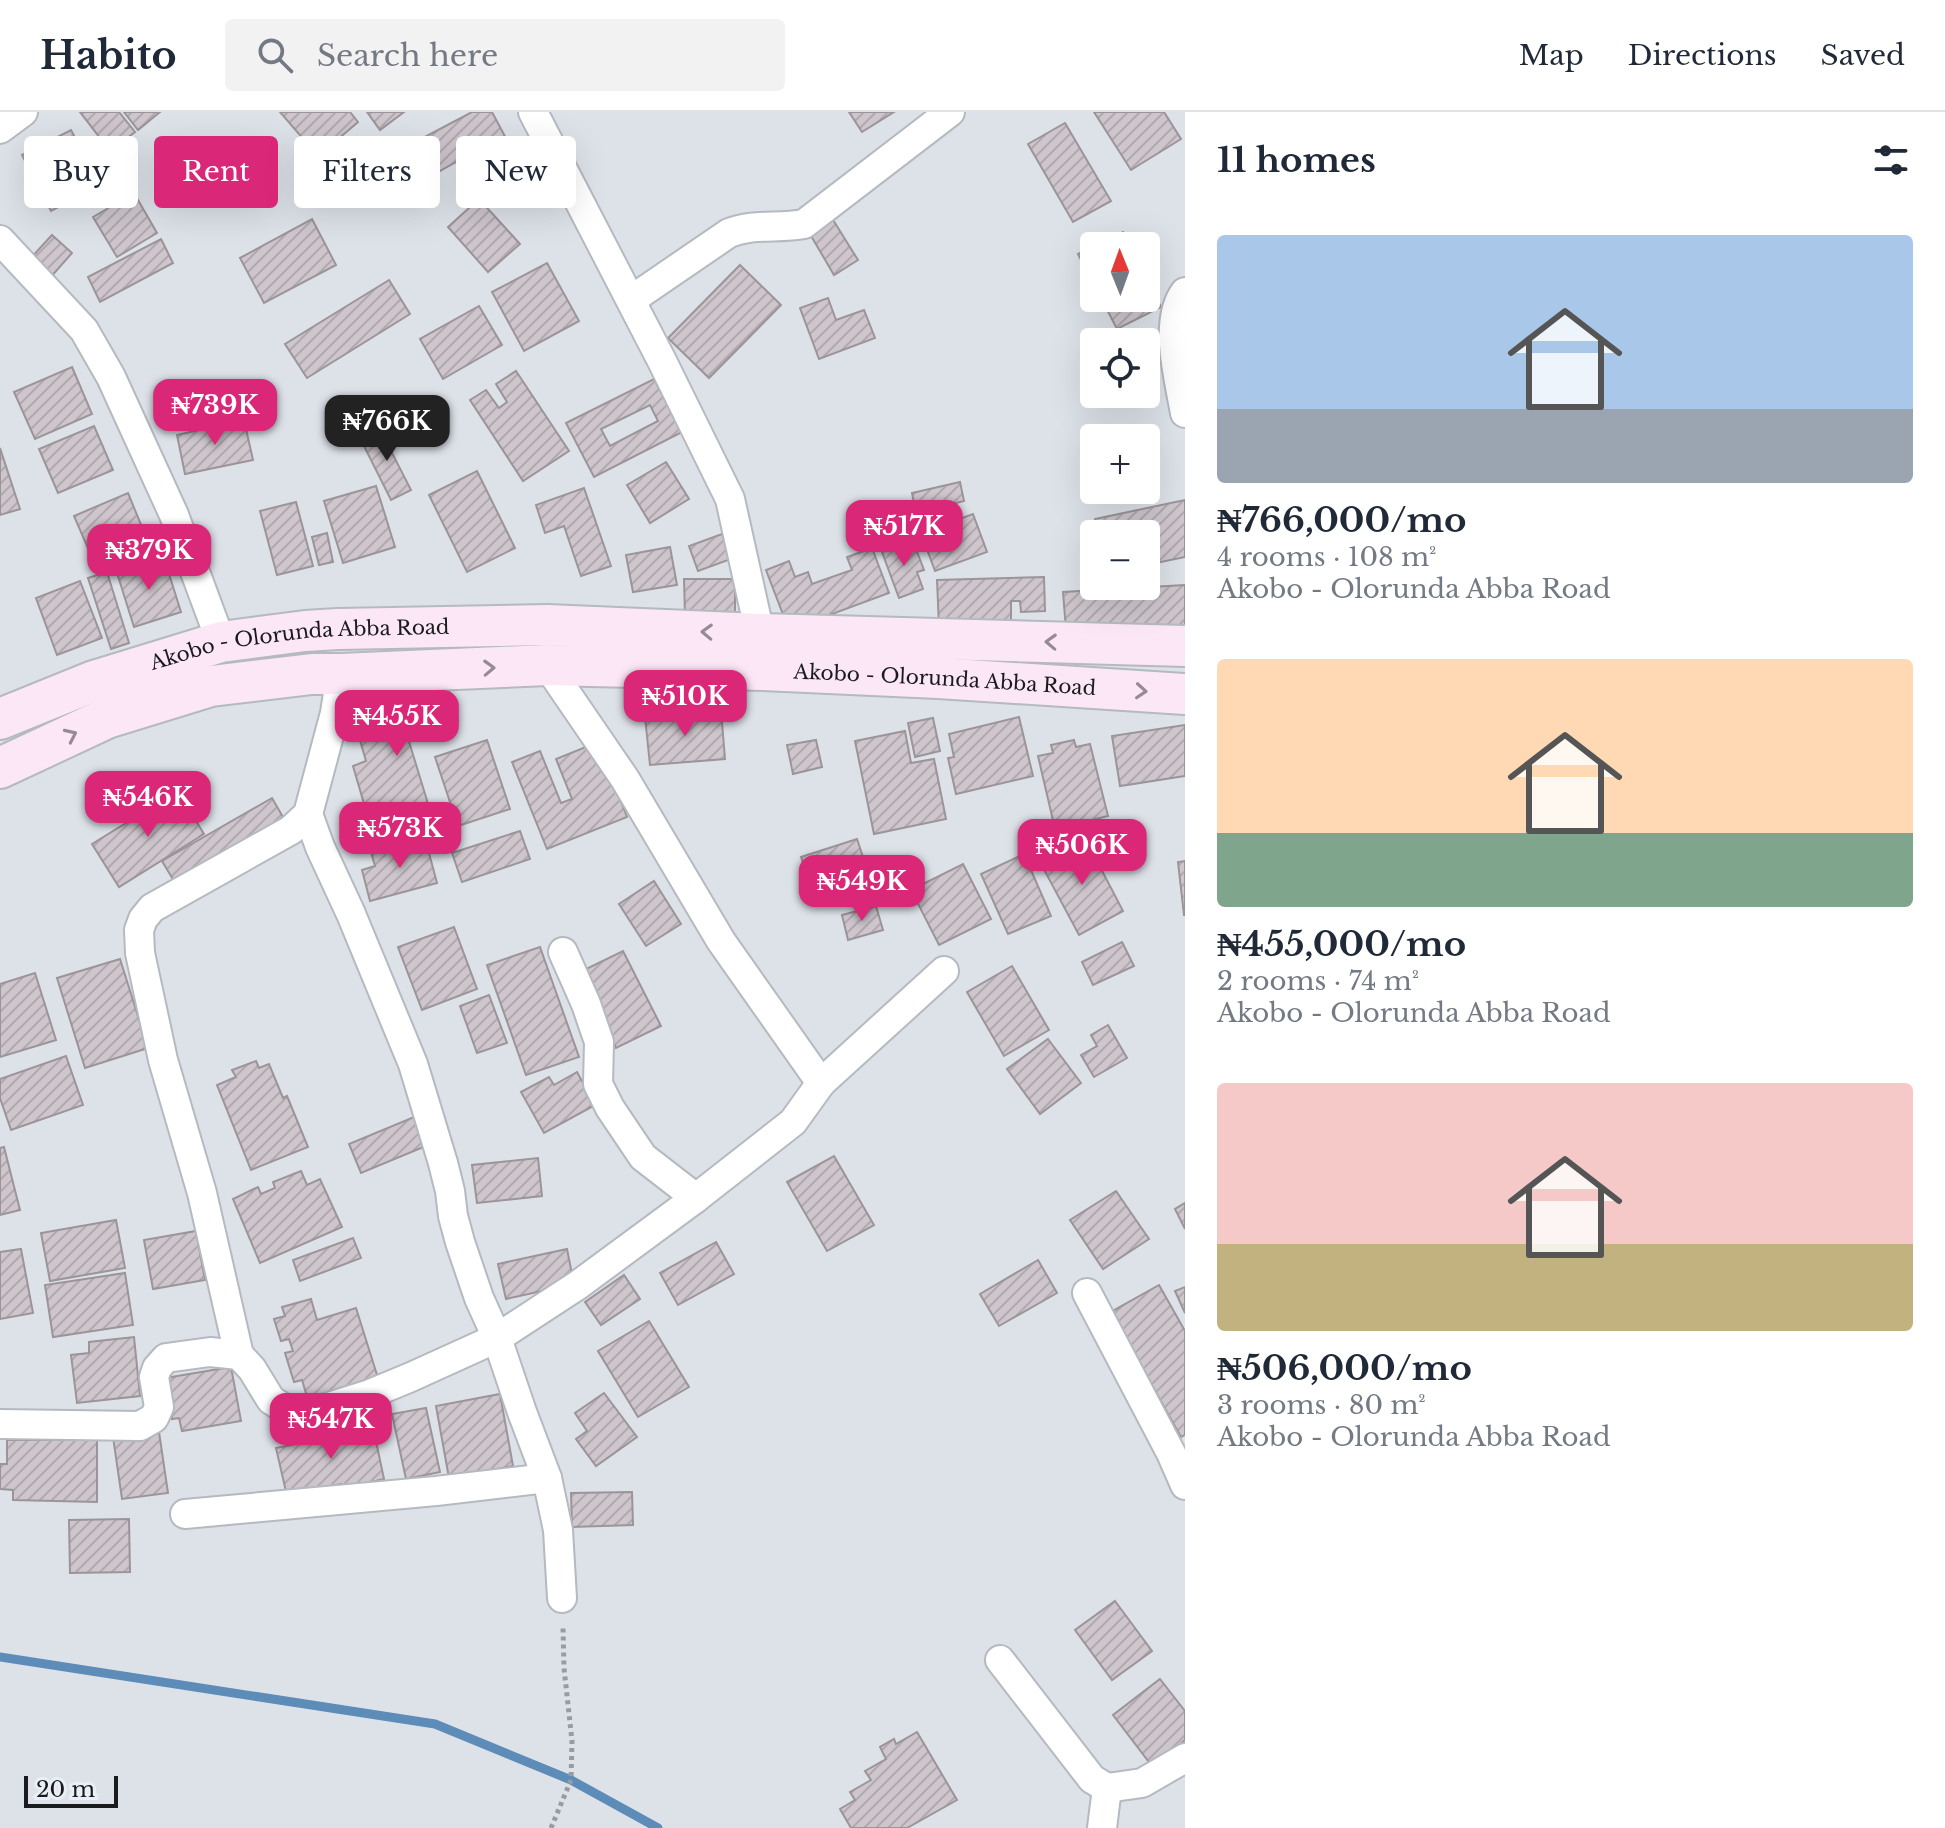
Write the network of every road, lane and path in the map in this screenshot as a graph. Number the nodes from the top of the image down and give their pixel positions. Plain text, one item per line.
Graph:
1 (23, 112) edge
2 (533, 112) edge
3 (950, 112) edge
4 (0, 129) edge
5 (0, 240) edge
6 (1185, 292) edge
7 (631, 300) junction
8 (1185, 413) edge
9 (760, 634) junction
10 (221, 642) junction
11 (1185, 646) edge
12 (547, 665) junction
13 (341, 674) junction
14 (1185, 694) edge
15 (0, 719) edge
16 (0, 768) edge
17 (308, 814) junction
18 (563, 952) dead end
19 (944, 971) dead end
20 (821, 1083) junction
21 (696, 1198) junction
22 (1087, 1293) dead end
23 (497, 1338) junction
24 (239, 1355) junction
25 (0, 1424) edge
26 (547, 1478) junction
27 (1185, 1485) edge
28 (185, 1514) dead end
29 (562, 1598) joint
30 (1000, 1660) dead end
31 (1185, 1758) edge
32 (1107, 1788) junction
33 (551, 1828) edge
34 (1102, 1828) edge

1 - 4 street
2 - 7 street
3 - 7 street
5 - 10 street
6 - 8 street
7 - 9 street
9 -> 10 main road, Akobo - Olorunda Abba Road
11 -> 9 main road, Akobo - Olorunda Abba Road
10 - 15 main road, Akobo - Olorunda Abba Road
13 -> 12 main road, Akobo - Olorunda Abba Road
12 -> 14 main road, Akobo - Olorunda Abba Road
12 - 20 street
16 -> 13 main road, Akobo - Olorunda Abba Road
13 - 17 street
17 - 23 street
17 - 24 street
18 - 21 street
19 - 20 street
20 - 21 street
21 - 23 street
22 - 27 street
23 - 24 street
23 - 26 street
24 - 25 street
26 - 28 street
26 - 29 street
29 - 33 path
30 - 32 street
31 - 32 street
32 - 34 street

